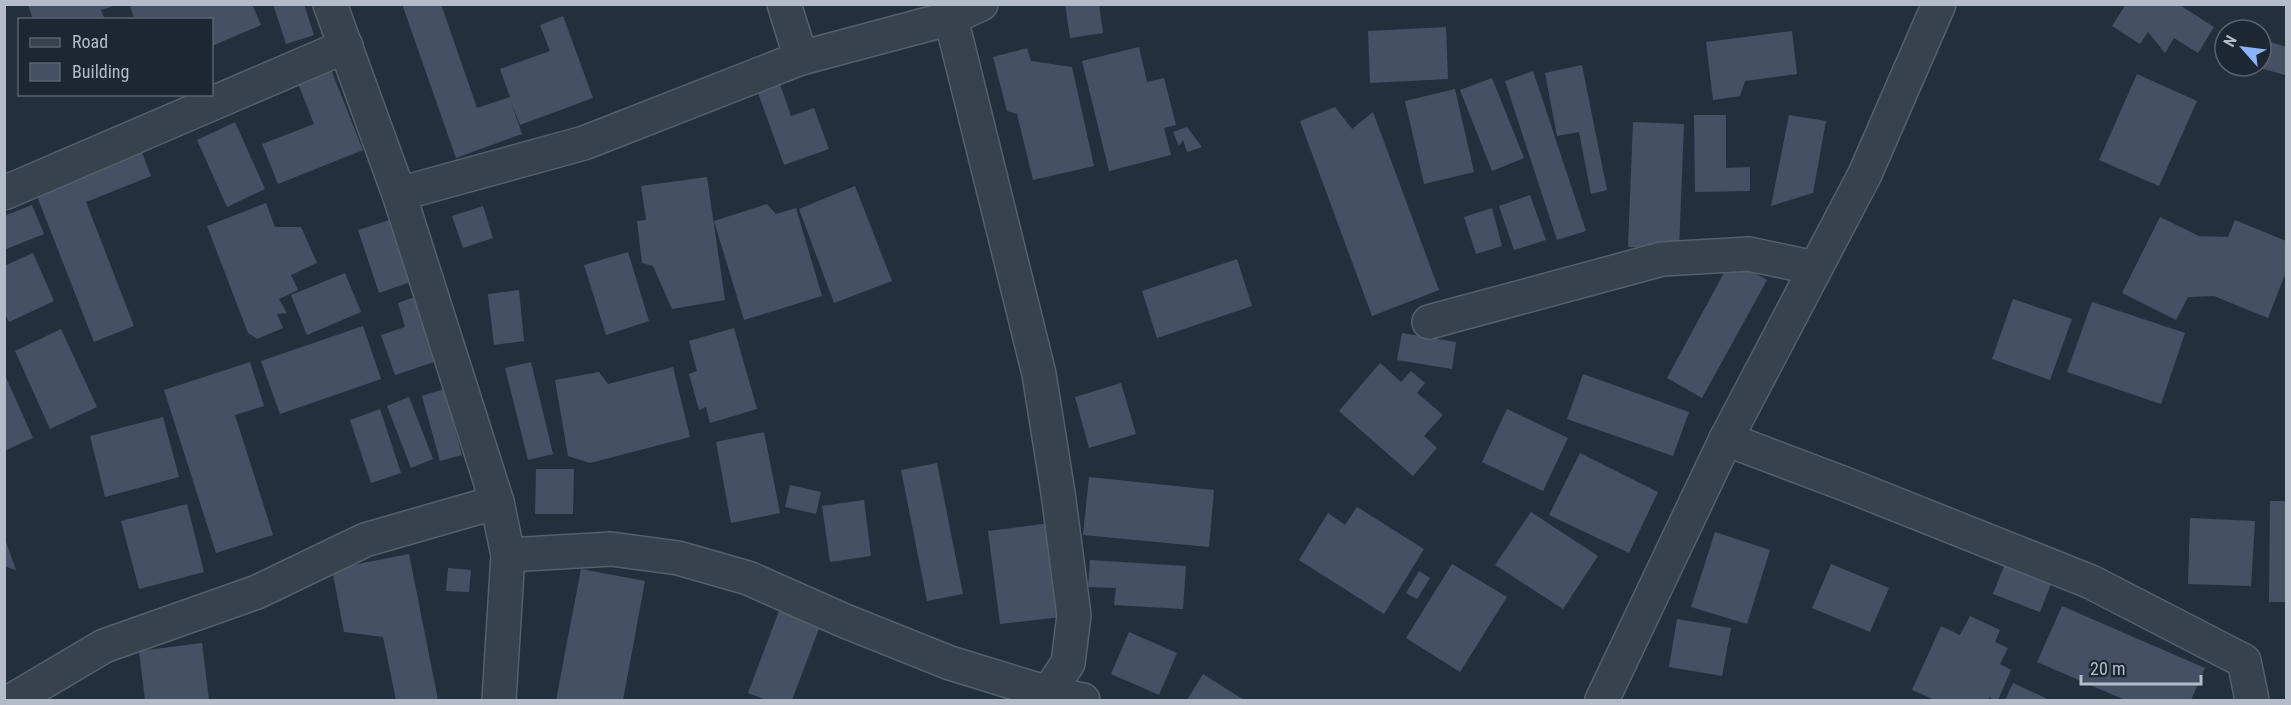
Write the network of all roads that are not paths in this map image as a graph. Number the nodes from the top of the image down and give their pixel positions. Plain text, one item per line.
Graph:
1 (330, 4) edge
2 (784, 4) edge
3 (981, 4) edge
4 (1939, 4) edge
5 (951, 18) junction
6 (346, 46) junction
7 (801, 58) junction
8 (4, 194) edge
9 (399, 194) junction
10 (1815, 268) junction
11 (1430, 322) dead end
12 (1726, 439) junction
13 (497, 502) junction
14 (508, 555) junction
15 (1048, 693) junction
16 (13, 700) edge
17 (500, 700) edge
18 (1083, 700) edge
19 (1602, 700) edge
20 (2252, 700) edge

1 - 6 street
2 - 7 street
3 - 5 street
4 - 10 street
5 - 7 street
5 - 15 street
6 - 8 street
6 - 9 street
7 - 9 street
9 - 13 street
10 - 11 street
10 - 12 street
12 - 19 street
12 - 20 street
13 - 14 street
13 - 16 street
14 - 15 street
14 - 17 street
15 - 18 street

